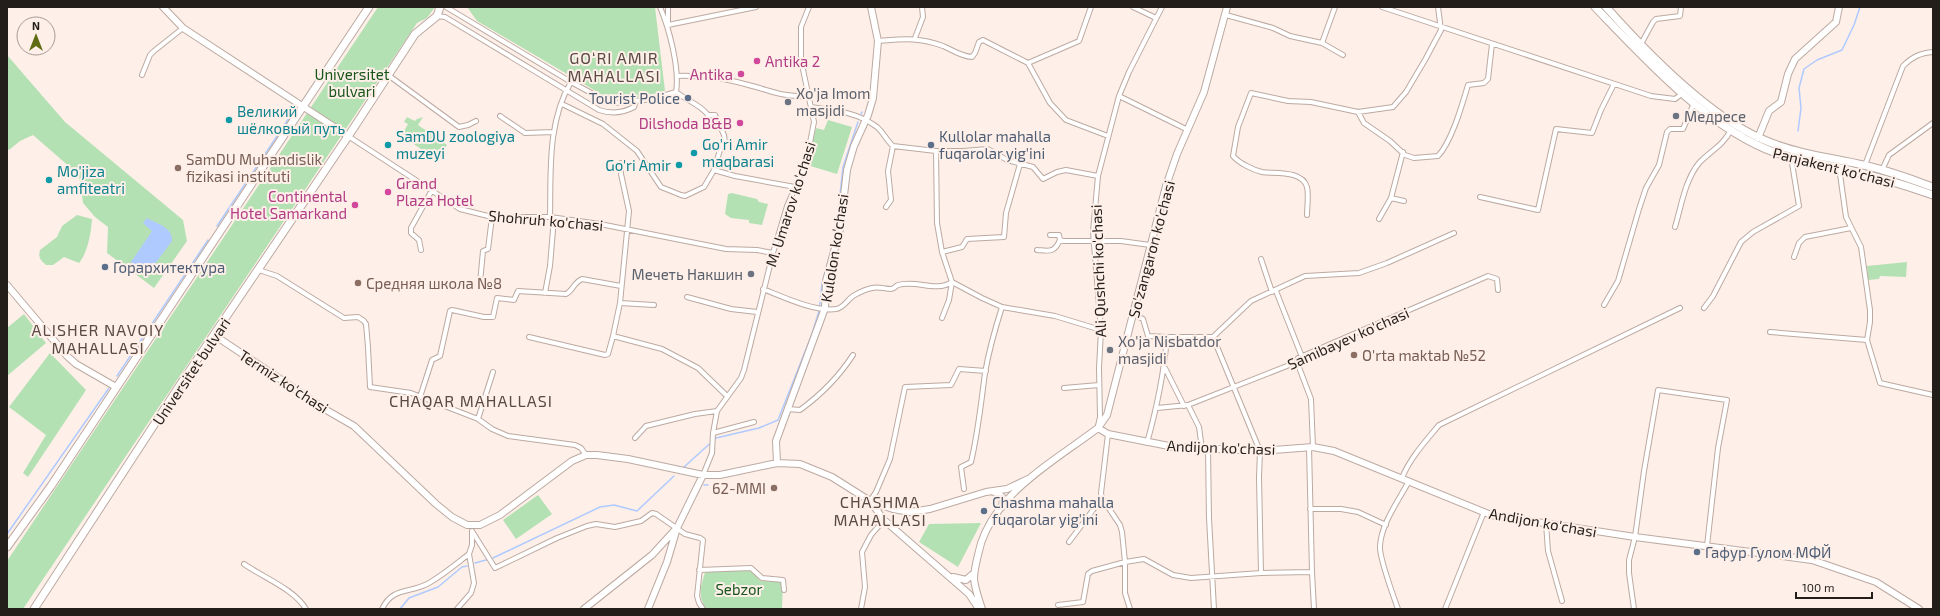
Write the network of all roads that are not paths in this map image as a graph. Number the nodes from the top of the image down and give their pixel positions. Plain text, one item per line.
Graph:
1 (163, 7) edge
2 (369, 7) edge
3 (440, 7) edge
4 (446, 7) edge
5 (660, 7) edge
6 (668, 7) edge
7 (756, 7) edge
8 (809, 7) edge
9 (871, 7) edge
10 (922, 7) edge
11 (1091, 7) edge
12 (1133, 7) edge
13 (1162, 7) edge
14 (1227, 7) edge
15 (1335, 7) edge
16 (1382, 7) edge
17 (1438, 7) edge
18 (1595, 7) edge
19 (1606, 7) edge
20 (1681, 7) edge
21 (1839, 7) edge
22 (1226, 15) junction
23 (437, 16) junction
24 (1156, 18) junction
25 (668, 25) junction
26 (1441, 25) junction
27 (183, 28) junction
28 (915, 38) junction
29 (878, 41) junction
30 (1322, 43) junction
31 (1492, 44) junction
32 (1640, 44) junction
33 (1933, 52) edge
34 (1343, 55) dead end
35 (1028, 63) junction
36 (142, 75) dead end
37 (388, 75) junction
38 (677, 76) junction
39 (571, 82) junction
40 (1614, 84) junction
41 (566, 91) junction
42 (676, 92) junction
43 (1683, 93) junction
44 (808, 96) junction
45 (1119, 96) junction
46 (636, 101) junction
47 (1694, 103) junction
48 (562, 104) junction
49 (303, 106) junction
50 (811, 107) junction
51 (1358, 112) junction
52 (500, 116) dead end
53 (476, 121) dead end
54 (866, 121) junction
55 (1933, 123) edge
56 (1188, 130) junction
57 (1731, 130) junction
58 (554, 132) junction
59 (348, 136) junction
60 (1108, 136) junction
61 (1758, 138) junction
62 (893, 146) junction
63 (936, 151) junction
64 (1403, 152) junction
65 (1791, 157) junction
66 (621, 163) dead end
67 (1020, 164) junction
68 (1865, 165) junction
69 (1839, 167) junction
70 (714, 170) junction
71 (1882, 170) junction
72 (1098, 176) junction
73 (795, 187) junction
74 (1933, 187) edge
75 (432, 190) junction
76 (1933, 195) edge
77 (1480, 197) dead end
78 (1391, 198) junction
79 (1404, 201) dead end
80 (886, 208) dead end
81 (1307, 215) dead end
82 (492, 217) junction
83 (552, 218) junction
84 (1379, 219) dead end
85 (1675, 227) dead end
86 (1851, 228) junction
87 (627, 229) junction
88 (1454, 233) dead end
89 (1050, 235) dead end
90 (1060, 240) junction
91 (1095, 242) junction
92 (1150, 245) junction
93 (422, 250) dead end
94 (1037, 250) dead end
95 (942, 252) junction
96 (773, 253) junction
97 (1794, 257) dead end
98 (1261, 259) dead end
99 (259, 270) junction
100 (952, 282) junction
101 (480, 283) dead end
102 (7, 285) edge
103 (621, 286) junction
104 (763, 290) junction
105 (1498, 290) dead end
106 (1274, 291) junction
107 (545, 293) junction
108 (687, 297) dead end
109 (620, 303) junction
110 (654, 305) dead end
111 (1604, 305) dead end
112 (1002, 307) junction
113 (821, 308) junction
114 (1680, 308) dead end
115 (1704, 308) dead end
116 (757, 312) junction
117 (1133, 314) junction
118 (942, 318) dead end
119 (1102, 330) junction
120 (1770, 332) dead end
121 (214, 336) junction
122 (613, 336) junction
123 (529, 337) dead end
124 (1167, 337) junction
125 (1213, 337) junction
126 (1867, 340) junction
127 (853, 355) dead end
128 (1302, 356) junction
129 (1297, 362) junction
130 (1165, 368) junction
131 (986, 371) junction
132 (493, 372) dead end
133 (1099, 385) junction
134 (116, 387) junction
135 (1064, 388) dead end
136 (1233, 388) junction
137 (1933, 395) edge
138 (727, 396) junction
139 (420, 397) junction
140 (1186, 405) junction
141 (1157, 408) junction
142 (788, 410) junction
143 (717, 412) junction
144 (478, 419) junction
145 (754, 422) dead end
146 (1098, 428) junction
147 (713, 433) junction
148 (1108, 434) junction
149 (635, 438) dead end
150 (1147, 443) junction
151 (1311, 448) junction
152 (1205, 449) junction
153 (1260, 451) junction
154 (586, 455) junction
155 (777, 463) junction
156 (703, 475) junction
157 (1402, 478) junction
158 (1028, 479) junction
159 (1409, 481) junction
160 (964, 489) dead end
161 (986, 492) junction
162 (1102, 498) junction
163 (870, 500) junction
164 (893, 509) junction
165 (1001, 509) junction
166 (1310, 509) junction
167 (1484, 512) junction
168 (884, 520) junction
169 (1546, 523) junction
170 (1386, 525) junction
171 (472, 528) junction
172 (677, 528) junction
173 (1635, 537) junction
174 (1069, 542) dead end
175 (1706, 546) junction
176 (7, 547) edge
177 (469, 554) junction
178 (1125, 562) junction
179 (244, 564) dead end
180 (699, 570) junction
181 (975, 571) junction
182 (1312, 572) junction
183 (946, 573) junction
184 (1261, 573) junction
185 (1213, 576) junction
186 (784, 590) dead end
187 (1562, 601) dead end
188 (1058, 605) dead end
189 (34, 609) edge
190 (306, 609) edge
191 (382, 609) edge
192 (456, 609) edge
193 (584, 609) edge
194 (648, 609) edge
195 (703, 609) edge
196 (861, 609) edge
197 (980, 609) edge
198 (1130, 609) edge
199 (1214, 609) edge
200 (1314, 609) edge
201 (1398, 609) edge
202 (1445, 609) edge
203 (1634, 609) edge
204 (1919, 609) edge

1 - 27 main road, Shohruh ko'chasi
2 - 49 main road
3 - 23 main road
4 - 39 street
5 - 25 street
6 - 25 street
7 - 25 street
8 - 44 street, M. Umarov ko'chasi
9 - 29 main road, Kulolon ko'chasi
10 - 28 street
11 - 35 street
12 - 24 street
13 - 24 street, Ali Qushchi ko'chasi
14 - 22 main road, So'zangaron ko'chasi
15 - 30 street
16 - 26 street
17 - 26 street
18 - 43 main road, Panjakent ko'chasi
19 - 32 main road, Panjakent ko'chasi
20 - 32 street
21 - 61 main road
22 - 30 street
22 - 56 main road, So'zangaron ko'chasi
23 - 37 main road, Universitet bulvari
23 - 41 street
24 - 45 street, Ali Qushchi ko'chasi
25 - 38 street
26 - 31 street
26 - 51 street
27 - 36 street
27 - 49 main road, Shohruh ko'chasi
28 - 29 street
28 - 35 street
29 - 54 main road, Kulolon ko'chasi
30 - 34 street
31 - 40 street
31 - 64 street
32 - 61 main road, Panjakent ko'chasi
33 - 68 street
35 - 60 street
37 - 53 street
37 - 59 main road, Universitet bulvari
38 - 42 street
38 - 44 street
39 - 41 street
39 - 46 street
40 - 43 street
40 - 77 street
41 - 46 street
41 - 48 street
42 - 46 street
42 - 70 street
43 - 47 main road, Panjakent ko'chasi
44 - 50 street, M. Umarov ko'chasi
45 - 56 street
45 - 60 street, Ali Qushchi ko'chasi
47 - 57 main road, Panjakent ko'chasi
47 - 111 street
48 - 58 street
48 - 70 street
49 - 59 main road, Shohruh ko'chasi
49 - 134 main road
50 - 54 street
50 - 73 street, M. Umarov ko'chasi
51 - 64 street
51 - 81 street
52 - 58 street
54 - 62 street
54 - 113 main road, Kulolon ko'chasi
55 - 71 street
56 - 92 main road, So'zangaron ko'chasi
57 - 65 main road, Panjakent ko'chasi
57 - 85 street
58 - 83 street
59 - 75 street, Shohruh ko'chasi
59 - 99 main road, Universitet bulvari
60 - 72 street, Ali Qushchi ko'chasi
61 - 68 main road, Panjakent ko'chasi
62 - 63 street
62 - 80 street
63 - 67 street
63 - 95 street
64 - 78 street
65 - 69 main road, Panjakent ko'chasi
65 - 115 street
66 - 87 street
67 - 72 street
67 - 95 street
68 - 71 main road, Panjakent ko'chasi
69 - 76 main road, Panjakent ko'chasi
69 - 86 street
70 - 73 street
71 - 74 main road, Panjakent ko'chasi
72 - 91 street, Ali Qushchi ko'chasi
73 - 96 street, M. Umarov ko'chasi
75 - 82 street, Shohruh ko'chasi
75 - 93 street
78 - 79 street
78 - 84 street
82 - 83 street, Shohruh ko'chasi
82 - 101 street
83 - 87 street, Shohruh ko'chasi
83 - 107 street
86 - 97 street
86 - 126 street
87 - 96 street, Shohruh ko'chasi
87 - 103 street
88 - 106 street
89 - 90 street
90 - 91 street
90 - 94 street
91 - 92 street
91 - 119 street, Ali Qushchi ko'chasi
92 - 117 main road, So'zangaron ko'chasi
95 - 100 street
96 - 104 street, M. Umarov ko'chasi
98 - 106 street
99 - 121 main road, Universitet bulvari
99 - 139 street
100 - 112 street
100 - 113 street
100 - 118 street
102 - 134 main road
103 - 107 street
103 - 109 street
104 - 113 street
104 - 116 street, M. Umarov ko'chasi
105 - 128 street, Samibayev ko'chasi
106 - 125 street
106 - 128 street
107 - 139 street
108 - 116 street
109 - 110 street
109 - 122 street
112 - 119 street
112 - 131 street
113 - 142 main road, Kulolon ko'chasi
114 - 157 street
116 - 138 street, M. Umarov ko'chasi
117 - 124 street
117 - 146 main road, So'zangaron ko'chasi
119 - 133 street, Ali Qushchi ko'chasi
120 - 126 street
121 - 171 main road, Termiz ko'chasi
121 - 189 main road, Universitet bulvari
122 - 123 street
122 - 138 street
124 - 125 street
124 - 130 street
125 - 136 street
126 - 137 street
127 - 142 street
128 - 129 street, Samibayev ko'chasi
129 - 136 street, Samibayev ko'chasi
129 - 151 street
130 - 140 street
130 - 141 street
131 - 160 street
131 - 163 street
132 - 144 street
133 - 135 street
133 - 146 street, Ali Qushchi ko'chasi
134 - 176 main road
136 - 140 street, Samibayev ko'chasi
136 - 153 street
138 - 143 street, M. Umarov ko'chasi
139 - 144 street
140 - 141 street, Samibayev ko'chasi
140 - 152 street
141 - 150 street
142 - 155 main road, Kulolon ko'chasi
143 - 147 street
143 - 149 street
144 - 154 street
145 - 147 street
146 - 148 main road, Andijon ko'chasi
146 - 158 main road, So'zangaron ko'chasi
147 - 156 street
148 - 150 main road, Andijon ko'chasi
148 - 162 street
150 - 152 main road, Andijon ko'chasi
151 - 153 main road, Andijon ko'chasi
151 - 157 main road, Andijon ko'chasi
151 - 166 street
152 - 153 main road, Andijon ko'chasi
152 - 185 street
153 - 184 street
154 - 156 main road
154 - 171 main road
155 - 156 main road
155 - 163 main road
156 - 172 main road
157 - 159 main road, Andijon ko'chasi
158 - 161 main road
158 - 165 main road, So'zangaron ko'chasi
159 - 167 main road, Andijon ko'chasi
159 - 170 street
161 - 164 main road
161 - 165 main road
162 - 174 street
162 - 178 street
163 - 164 main road
163 - 168 main road
164 - 168 main road
165 - 181 main road, So'zangaron ko'chasi
166 - 170 street
166 - 182 street
167 - 169 main road, Andijon ko'chasi
167 - 202 street
168 - 183 main road
168 - 196 street
169 - 173 main road, Andijon ko'chasi
169 - 187 street
170 - 201 street
171 - 172 street
171 - 177 street
172 - 180 street
172 - 193 main road
172 - 194 main road
173 - 175 main road, Andijon ko'chasi
173 - 175 street
173 - 203 street
175 - 204 main road, Andijon ko'chasi
177 - 191 street
177 - 192 street
178 - 185 street
178 - 188 street
178 - 198 street
179 - 190 street
180 - 186 street
180 - 195 street
181 - 183 main road
181 - 197 main road, So'zangaron ko'chasi
182 - 184 street
182 - 200 street
183 - 197 main road
184 - 185 street
185 - 199 street

